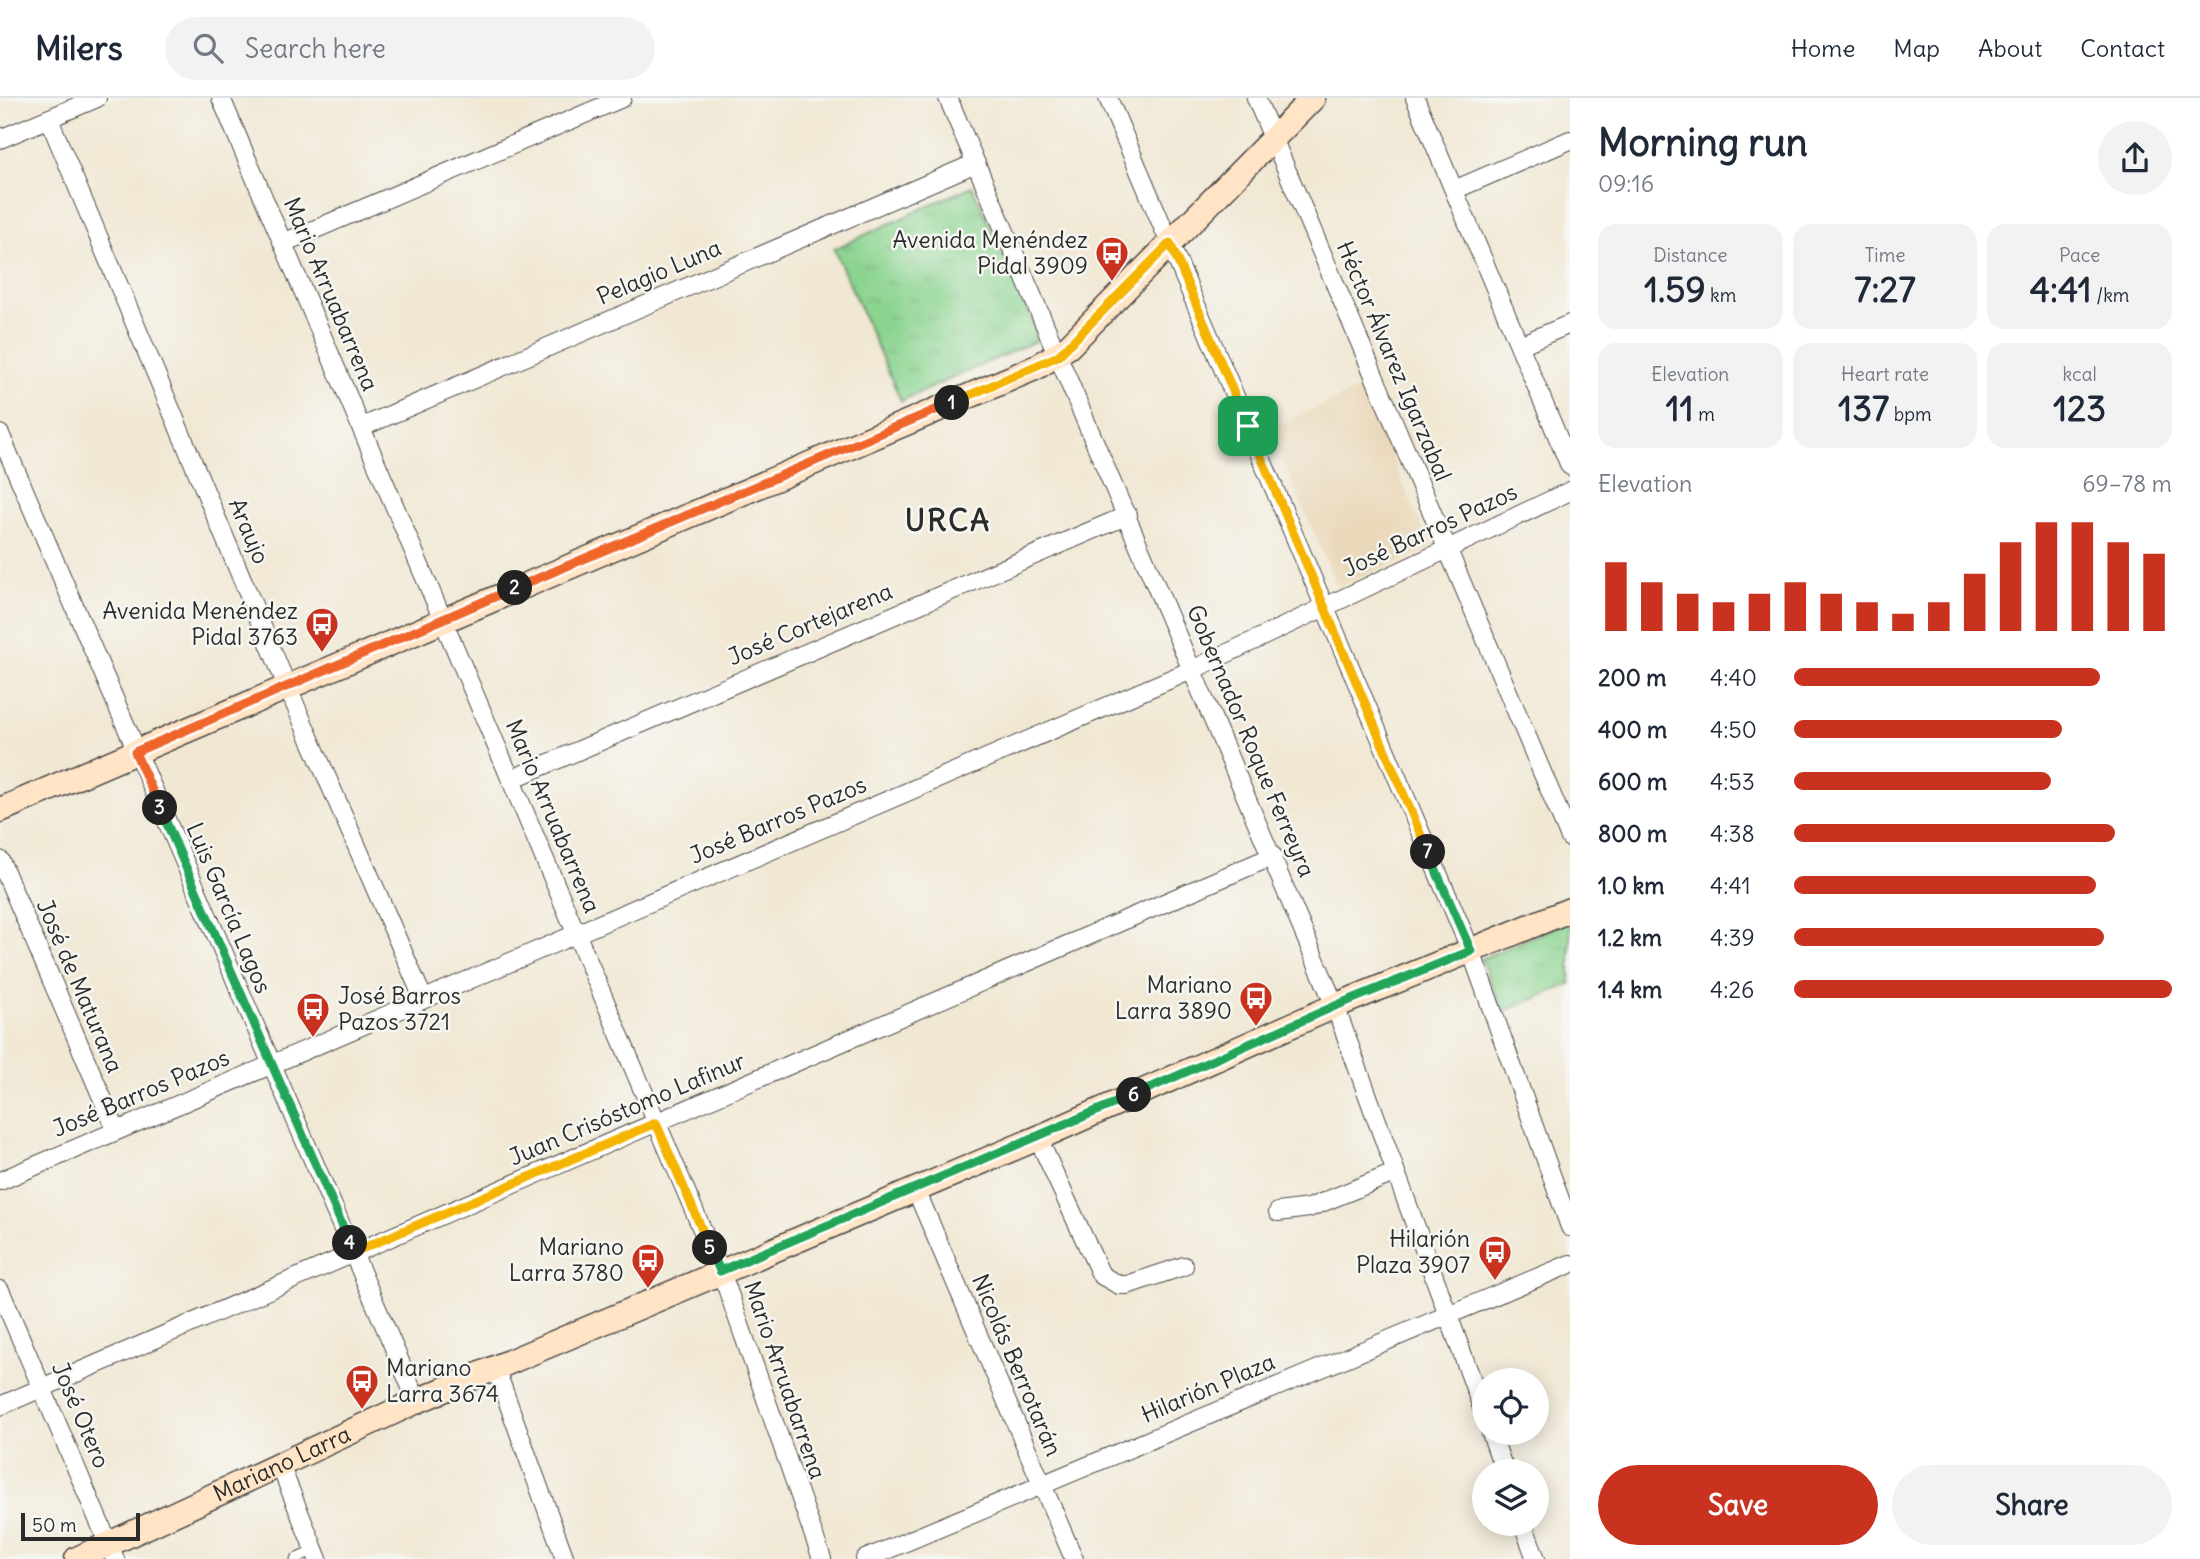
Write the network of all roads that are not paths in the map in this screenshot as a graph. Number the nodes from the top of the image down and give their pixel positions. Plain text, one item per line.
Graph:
1 (97, 98) edge
2 (221, 98) edge
3 (622, 98) edge
4 (948, 98) edge
5 (1108, 98) edge
6 (1256, 98) edge
7 (1313, 98) edge
8 (1415, 98) edge
9 (49, 119) junction
10 (1273, 138) junction
11 (0, 139) edge
12 (1570, 140) edge
13 (976, 163) junction
14 (1454, 190) junction
15 (283, 243) junction
16 (1170, 243) junction
17 (1570, 324) edge
18 (1520, 345) junction
19 (1058, 356) junction
20 (362, 427) junction
21 (0, 434) edge
22 (1570, 466) edge
23 (1570, 491) edge
24 (1128, 515) junction
25 (1450, 549) junction
26 (1324, 606) junction
27 (443, 619) junction
28 (1194, 669) junction
29 (287, 685) junction
30 (135, 752) junction
31 (512, 779) junction
32 (0, 810) edge
33 (1570, 838) edge
34 (1273, 856) junction
35 (0, 860) edge
36 (1570, 910) edge
37 (575, 933) junction
38 (1471, 951) junction
39 (424, 999) junction
40 (1335, 1006) junction
41 (270, 1065) junction
42 (656, 1123) junction
43 (116, 1130) junction
44 (1038, 1138) junction
45 (1394, 1173) junction
46 (0, 1181) edge
47 (916, 1190) junction
48 (1278, 1212) dead end
49 (1570, 1227) edge
50 (354, 1252) junction
51 (1570, 1264) edge
52 (1184, 1266) dead end
53 (720, 1271) junction
54 (0, 1290) edge
55 (1448, 1312) junction
56 (495, 1367) junction
57 (1472, 1379) edge
58 (43, 1387) junction
59 (417, 1401) junction
60 (0, 1406) edge
61 (280, 1465) junction
62 (1041, 1485) junction
63 (1527, 1536) edge
64 (112, 1551) edge
65 (317, 1555) edge
66 (77, 1559) edge
67 (295, 1559) edge
68 (565, 1559) edge
69 (822, 1559) edge
70 (865, 1559) edge
71 (1073, 1559) edge
72 (1536, 1559) edge

1 - 9 street
2 - 15 street, Mario Arruabarrena
3 - 15 street
4 - 13 street, Gobernador Roque Ferreyra
5 - 16 street
6 - 10 street, Héctor Álvarez Igarzabal
7 - 10 main road
8 - 14 street
9 - 11 street
9 - 29 street, Araujo
10 - 16 main road
10 - 25 street, Héctor Álvarez Igarzabal
12 - 14 street
13 - 19 street, Gobernador Roque Ferreyra
13 - 20 street, Pelagio Luna
14 - 18 street
15 - 20 street, Mario Arruabarrena
16 - 19 main road
16 - 26 street
17 - 18 street
18 - 22 street
19 - 24 street, Gobernador Roque Ferreyra
19 - 27 main road
20 - 27 street, Mario Arruabarrena
21 - 30 street, Luis García Lagos
23 - 25 street, José Barros Pazos
24 - 28 street, Gobernador Roque Ferreyra
24 - 31 street, José Cortejarena
25 - 26 street, José Barros Pazos
25 - 33 street, Héctor Álvarez Igarzabal
26 - 28 street, José Barros Pazos
26 - 38 street
27 - 29 main road
27 - 31 street, Mario Arruabarrena
28 - 34 street, Gobernador Roque Ferreyra
28 - 37 street, José Barros Pazos
29 - 30 main road
29 - 39 street, Araujo
30 - 32 main road
30 - 41 street, Luis García Lagos
31 - 37 street, Mario Arruabarrena
34 - 40 street, Gobernador Roque Ferreyra
34 - 42 street, Juan Crisóstomo Lafinur
35 - 43 street, José de Maturana
36 - 38 main road, Mariano Larra
37 - 39 street, José Barros Pazos
37 - 42 street, Mario Arruabarrena
38 - 40 main road, Mariano Larra
38 - 49 street
39 - 41 street, José Barros Pazos
40 - 44 main road, Mariano Larra
40 - 45 street, Gobernador Roque Ferreyra
41 - 43 street, José Barros Pazos
41 - 50 street, Luis García Lagos
42 - 50 street, Juan Crisóstomo Lafinur
42 - 53 street, Mario Arruabarrena
43 - 46 street, José Barros Pazos
44 - 47 main road, Mariano Larra
44 - 52 street
45 - 48 street
45 - 55 street, Gobernador Roque Ferreyra
47 - 53 main road, Mariano Larra
47 - 62 street, Nicolás Berrotarán
50 - 58 street, Juan Crisóstomo Lafinur
50 - 59 street, Luis García Lagos
51 - 55 street, Hilarión Plaza
53 - 56 main road, Mariano Larra
53 - 69 street, Mario Arruabarrena
54 - 58 street, José Otero
55 - 57 street, Gobernador Roque Ferreyra
55 - 62 street, Hilarión Plaza
56 - 59 main road, Mariano Larra
56 - 68 street
58 - 60 street, Juan Crisóstomo Lafinur
58 - 64 street, José Otero
59 - 61 main road, Mariano Larra
61 - 64 main road, Mariano Larra
61 - 65 street
62 - 70 street, Hilarión Plaza
62 - 71 street, Nicolás Berrotarán
63 - 72 street
64 - 66 main road, Mariano Larra
65 - 67 lane

